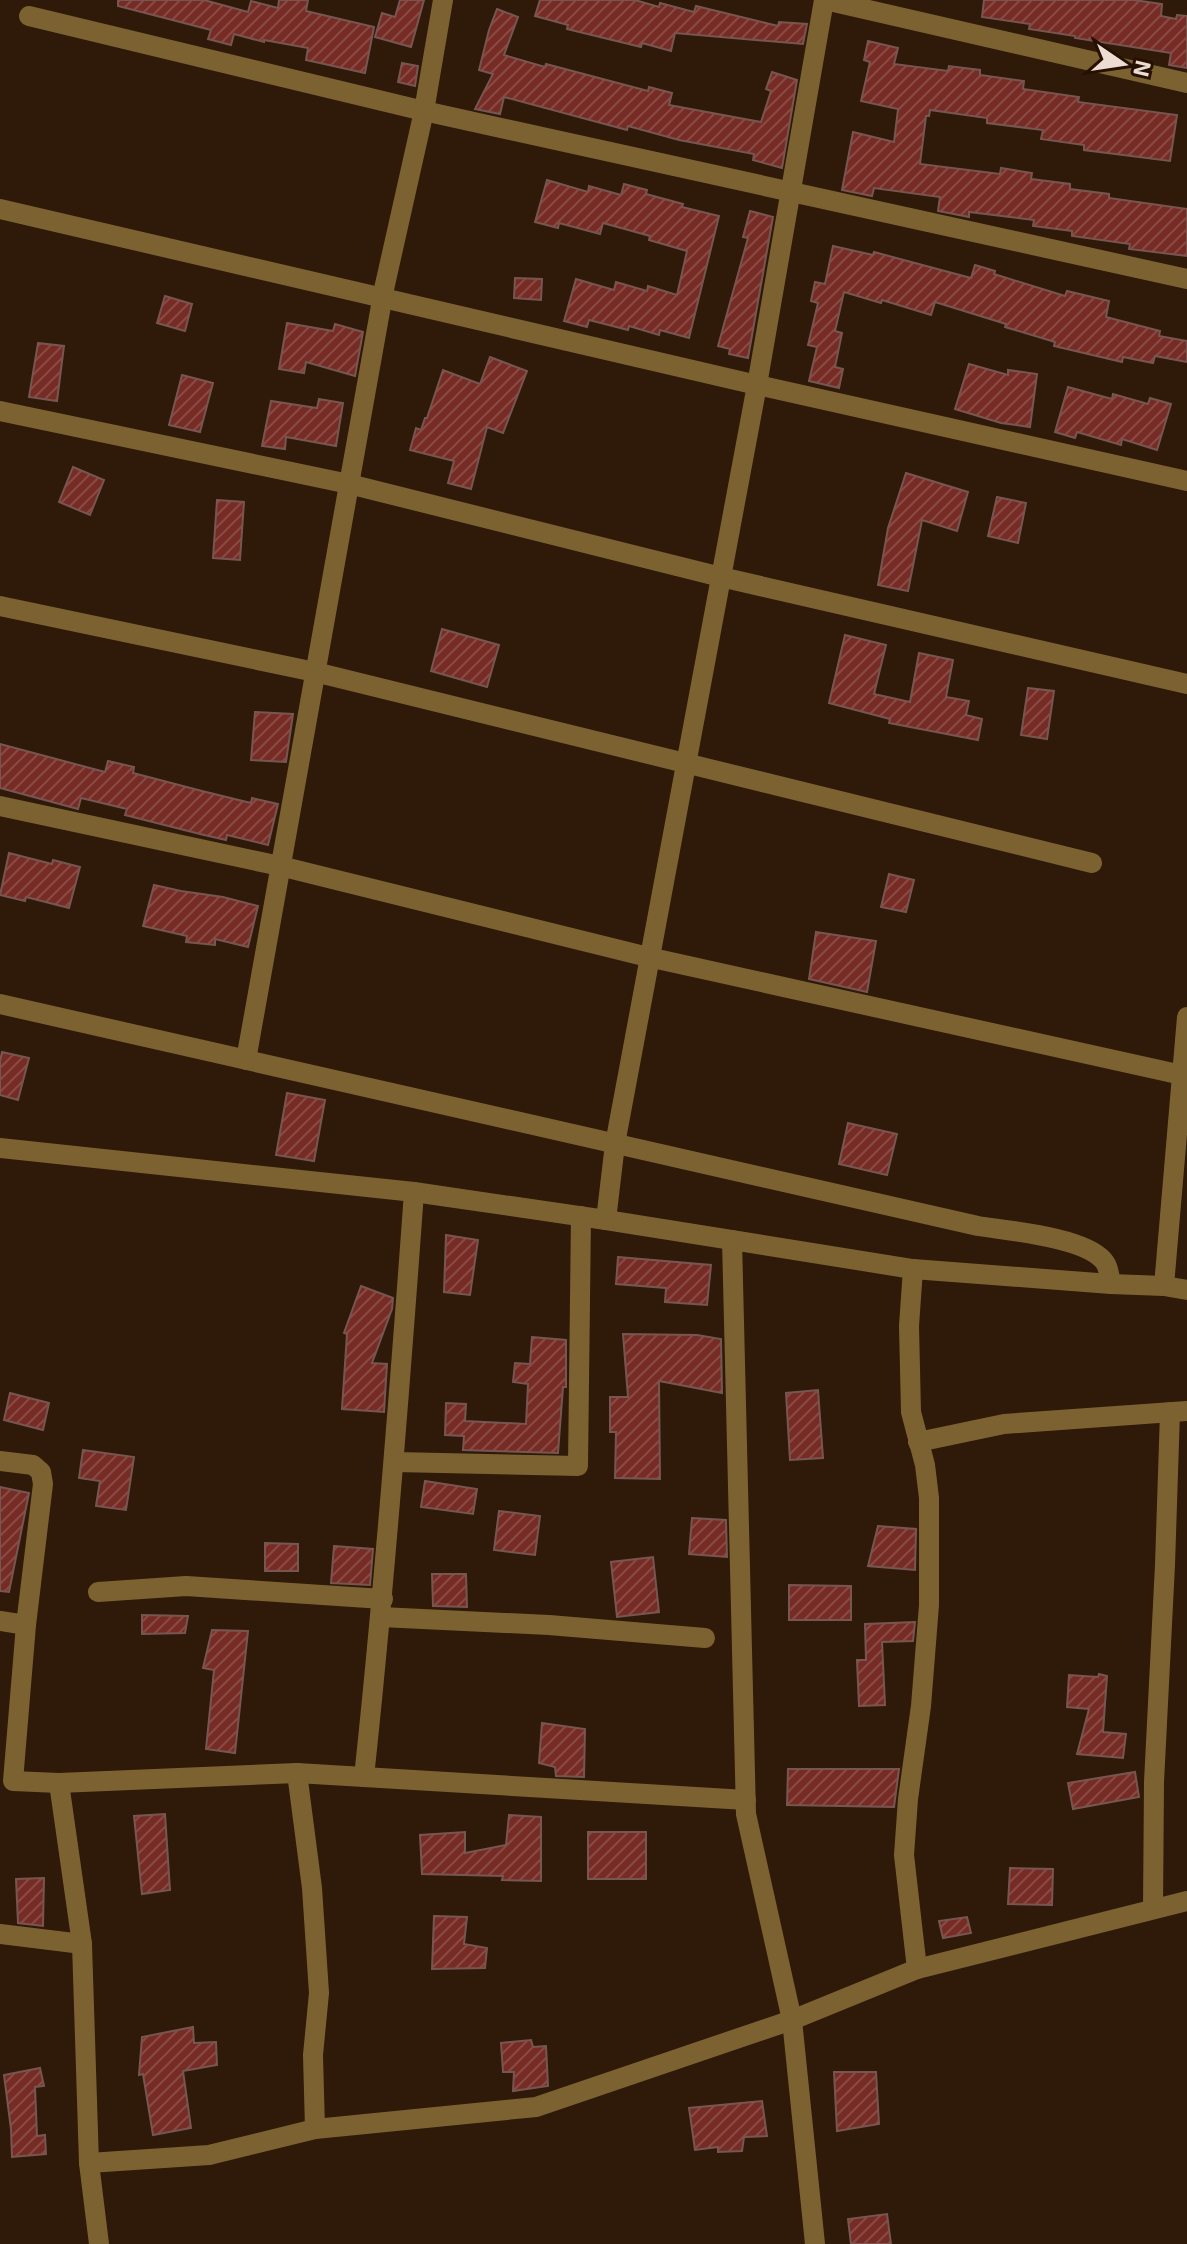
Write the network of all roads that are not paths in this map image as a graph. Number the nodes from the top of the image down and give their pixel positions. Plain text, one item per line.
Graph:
1 (443, 0) edge
2 (824, 0) edge
3 (29, 16) dead end
4 (1187, 83) edge
5 (424, 111) junction
6 (791, 192) junction
7 (0, 209) edge
8 (1187, 279) edge
9 (382, 296) junction
10 (757, 385) junction
11 (0, 411) edge
12 (1187, 481) edge
13 (349, 484) junction
14 (721, 577) junction
15 (0, 606) edge
16 (315, 672) junction
17 (1187, 684) edge
18 (685, 763) junction
19 (0, 806) edge
20 (1092, 863) dead end
21 (280, 866) junction
22 (648, 957) junction
23 (0, 1004) edge
24 (1187, 1017) edge
25 (246, 1060) junction
26 (1182, 1075) junction
27 (615, 1144) junction
28 (0, 1148) edge
29 (414, 1192) junction
30 (581, 1216) junction
31 (606, 1220) junction
32 (732, 1240) junction
33 (913, 1269) junction
34 (1111, 1284) junction
35 (1164, 1286) junction
36 (1187, 1290) edge
37 (1178, 1412) edge
38 (918, 1442) junction
39 (0, 1461) edge
40 (395, 1462) junction
41 (98, 1592) dead end
42 (382, 1608) junction
43 (0, 1621) edge
44 (26, 1625) junction
45 (705, 1638) dead end
46 (297, 1773) junction
47 (364, 1777) junction
48 (6, 1780) edge
49 (59, 1783) junction
50 (746, 1800) junction
51 (1187, 1901) edge
52 (1153, 1908) junction
53 (0, 1934) edge
54 (82, 1944) junction
55 (917, 1969) junction
56 (792, 2020) junction
57 (315, 2129) junction
58 (89, 2163) junction
59 (99, 2244) edge
60 (815, 2244) edge

1 - 5 street
2 - 4 street
2 - 6 street
3 - 5 street
5 - 6 street
5 - 9 street
6 - 8 street
6 - 10 street
7 - 9 street
9 - 10 street
9 - 13 street
10 - 12 street
10 - 14 street
11 - 13 street
13 - 14 street
13 - 16 street
14 - 17 street
14 - 18 street
15 - 16 street
16 - 18 street
16 - 21 street
18 - 20 street
18 - 22 street
19 - 21 street
21 - 22 street
21 - 25 street
22 - 26 street
22 - 27 street
23 - 25 street
24 - 26 street
25 - 27 street
26 - 35 street
27 - 31 street
27 - 34 street
28 - 29 street
29 - 30 street
29 - 40 street
30 - 31 street
30 - 40 street
31 - 32 street
32 - 33 street
32 - 50 street
33 - 34 street
33 - 38 street
34 - 35 street
35 - 36 street
37 - 38 street
37 - 52 street
38 - 55 street
39 - 44 street
40 - 42 street
41 - 42 street
42 - 45 street
42 - 47 street
43 - 44 street
44 - 48 street
46 - 47 street
46 - 49 street
46 - 57 street
47 - 50 street
48 - 49 street
49 - 54 street
50 - 56 street
51 - 52 street
52 - 55 street
53 - 54 street
54 - 58 street
55 - 56 street
56 - 57 street
56 - 60 street
57 - 58 street
58 - 59 street

